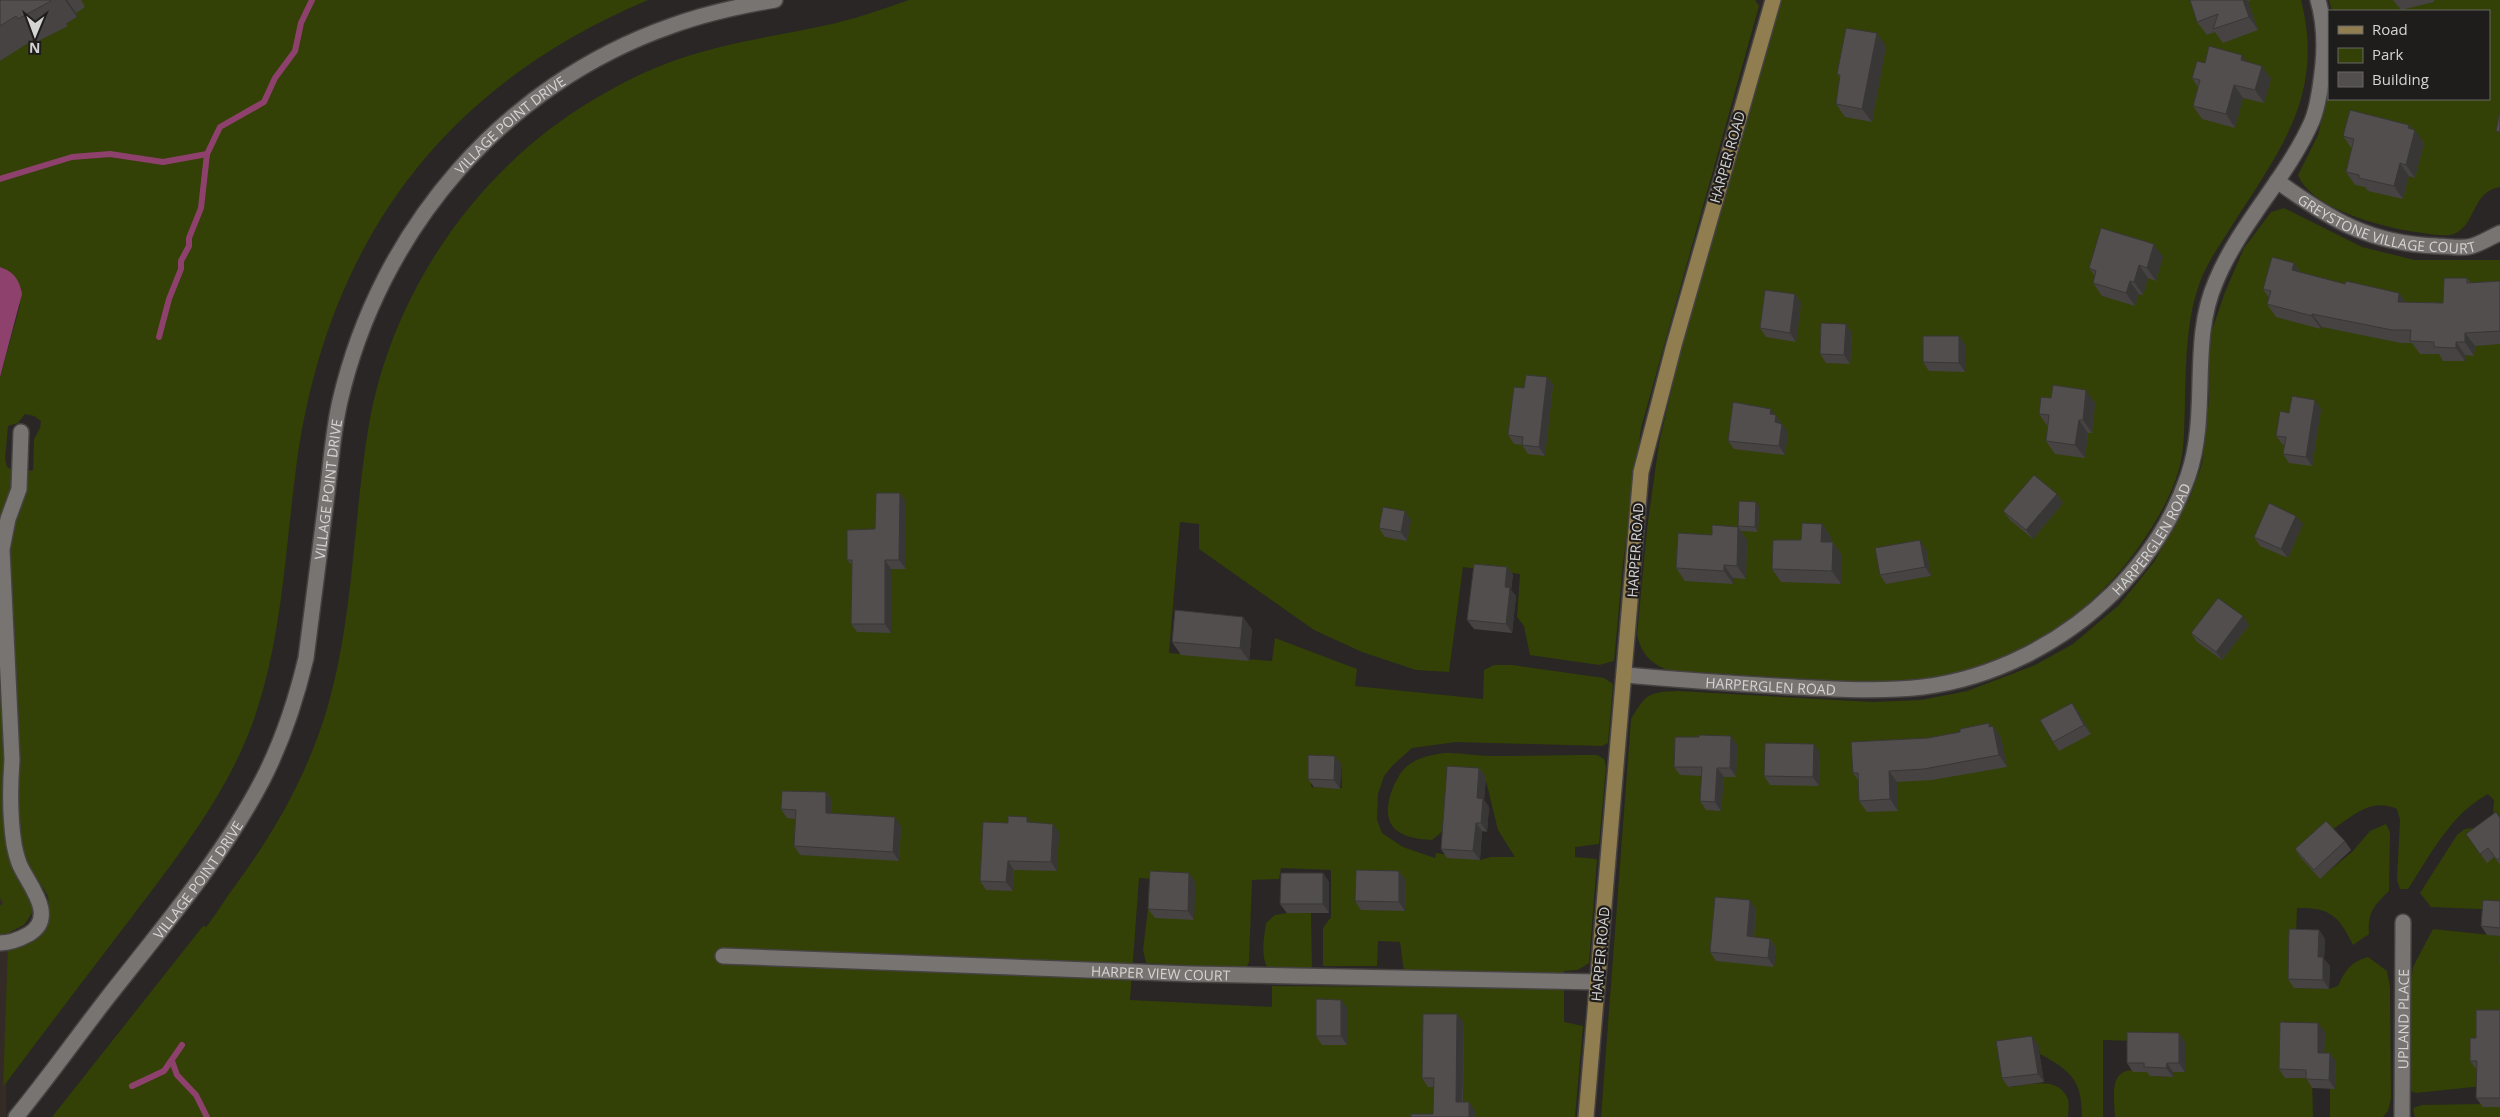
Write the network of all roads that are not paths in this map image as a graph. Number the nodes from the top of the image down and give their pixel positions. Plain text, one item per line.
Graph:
1 (775, 0) edge
2 (1773, 0) edge
3 (2318, 0) edge
4 (2277, 181) junction
5 (2500, 233) edge
6 (21, 432) dead end
7 (1625, 675) junction
8 (2404, 922) dead end
9 (0, 943) edge
10 (723, 956) dead end
11 (1598, 982) junction
12 (16, 1117) edge
13 (1586, 1117) edge
14 (2402, 1117) edge

1 - 12 street, VILLAGE POINT DRIVE
2 - 7 main road, HARPER ROAD
3 - 4 street, HARPERGLEN ROAD
4 - 5 street, GREYSTONE VILLAGE COURT
4 - 7 street, HARPERGLEN ROAD
6 - 9 street
7 - 11 main road, HARPER ROAD
8 - 14 street, UPLAND PLACE
10 - 11 street, HARPER VIEW COURT
11 - 13 main road, HARPER ROAD

